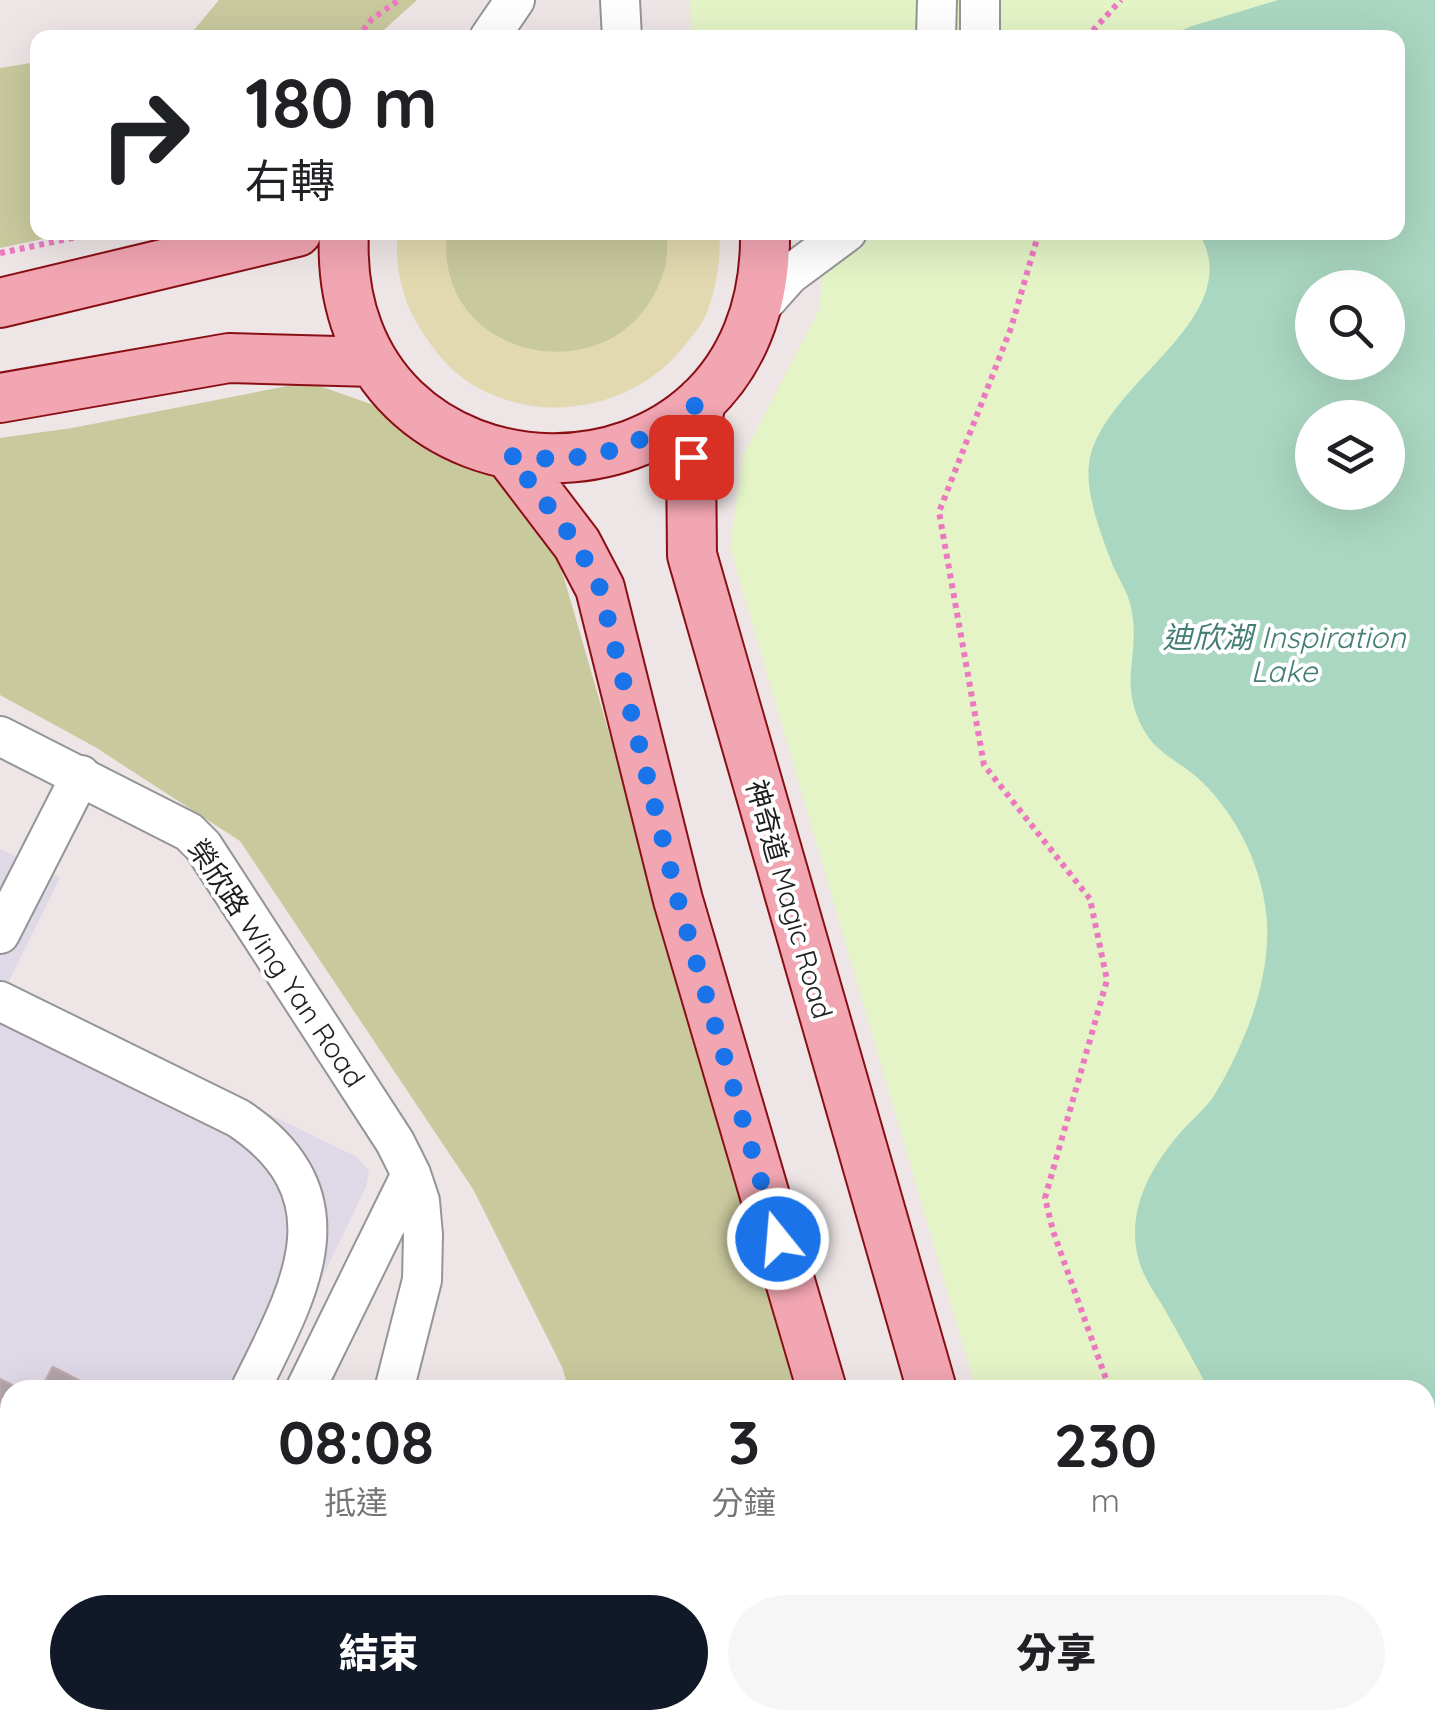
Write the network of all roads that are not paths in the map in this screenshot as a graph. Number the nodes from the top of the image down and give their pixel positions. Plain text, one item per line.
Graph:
1 (515, 0) edge
2 (620, 0) edge
3 (937, 0) edge
4 (980, 0) edge
5 (494, 30) edge
6 (622, 30) edge
7 (936, 30) edge
8 (980, 30) edge
9 (264, 240) edge
10 (343, 240) edge
11 (765, 240) edge
12 (835, 240) edge
13 (0, 303) edge
14 (756, 312) junction
15 (374, 362) junction
16 (0, 398) edge
17 (701, 401) junction
18 (510, 456) junction
19 (0, 736) edge
20 (81, 776) junction
21 (0, 934) edge
22 (0, 1002) edge
23 (411, 1174) junction
24 (255, 1380) edge
25 (311, 1380) edge
26 (397, 1380) edge
27 (819, 1380) edge
28 (929, 1380) edge

1 - 5 street
2 - 6 street
3 - 7 street
4 - 8 street
9 - 13 main road
10 - 15 main road
11 - 14 main road
12 - 14 street
14 - 17 main road
15 - 16 main road
15 - 18 main road
17 - 18 main road
17 - 28 main road, 神奇道 Magic Road
18 - 27 main road
19 - 20 street, 榮欣路 Wing Yan Road
20 - 21 street
20 - 23 street, 榮欣路 Wing Yan Road
22 - 24 street
23 - 25 street
23 - 26 street, 榮欣路 Wing Yan Road

